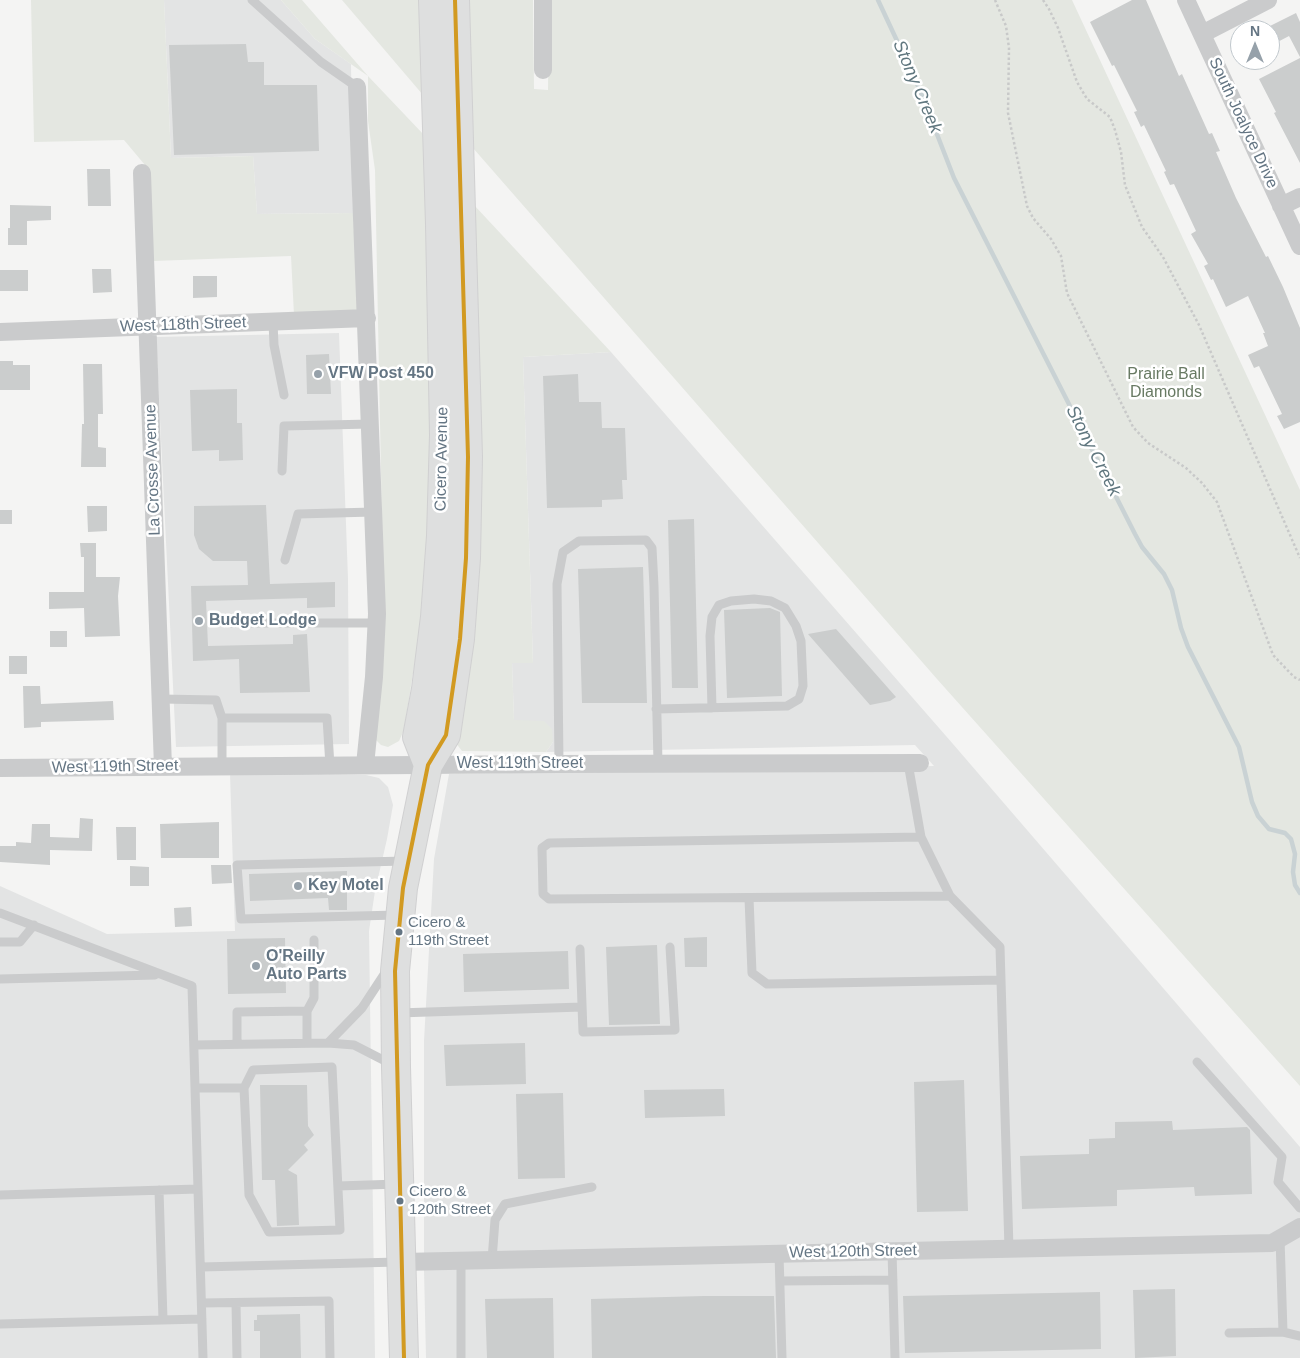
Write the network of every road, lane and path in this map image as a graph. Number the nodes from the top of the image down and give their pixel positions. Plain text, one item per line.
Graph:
1 (252, 0) edge
2 (433, 0) edge
3 (455, 0) edge
4 (543, 0) edge
5 (995, 0) edge
6 (1042, 0) edge
7 (1186, 0) edge
8 (1268, 0) edge
9 (1202, 34) junction
10 (543, 70) dead end
11 (357, 87) joint
12 (142, 173) dead end
13 (1300, 197) edge
14 (1281, 206) junction
15 (1300, 246) edge
16 (367, 318) junction
17 (273, 322) junction
18 (148, 327) junction
19 (0, 332) edge
20 (284, 395) dead end
21 (370, 424) junction
22 (282, 471) dead end
23 (373, 512) junction
24 (1300, 558) edge
25 (285, 560) dead end
26 (229, 623) dead end
27 (377, 623) junction
28 (1300, 680) edge
29 (160, 700) junction
30 (712, 708) junction
31 (656, 710) junction
32 (222, 718) junction
33 (658, 763) junction
34 (914, 763) joint
35 (559, 764) junction
36 (365, 765) junction
37 (428, 765) junction
38 (163, 766) junction
39 (222, 766) junction
40 (330, 766) junction
41 (0, 768) edge
42 (921, 837) junction
43 (409, 861) junction
44 (950, 896) junction
45 (748, 898) junction
46 (0, 913) edge
47 (401, 915) junction
48 (34, 925) junction
49 (314, 940) dead end
50 (0, 942) edge
51 (670, 947) dead end
52 (580, 949) dead end
53 (397, 956) junction
54 (159, 975) junction
55 (0, 979) edge
56 (1002, 980) junction
57 (582, 1007) junction
58 (307, 1011) junction
59 (396, 1013) junction
60 (307, 1043) junction
61 (328, 1043) junction
62 (237, 1044) junction
63 (194, 1045) junction
64 (1197, 1062) dead end
65 (396, 1067) junction
66 (195, 1088) junction
67 (244, 1088) junction
68 (400, 1184) junction
69 (338, 1186) junction
70 (592, 1187) dead end
71 (198, 1189) junction
72 (159, 1190) junction
73 (0, 1195) edge
74 (1300, 1208) edge
75 (1300, 1226) edge
76 (1280, 1238) junction
77 (1009, 1249) junction
78 (892, 1252) junction
79 (779, 1254) junction
80 (461, 1260) junction
81 (492, 1260) junction
82 (402, 1262) junction
83 (200, 1267) junction
84 (893, 1280) junction
85 (780, 1281) junction
86 (202, 1303) junction
87 (236, 1303) junction
88 (202, 1318) junction
89 (163, 1320) junction
90 (0, 1324) edge
91 (1283, 1332) junction
92 (1229, 1334) dead end
93 (1300, 1336) edge
94 (203, 1358) edge
95 (237, 1358) edge
96 (330, 1358) edge
97 (404, 1358) edge
98 (461, 1358) edge
99 (782, 1358) edge
100 (895, 1358) edge

1 - 11 lane
2 - 37 main road, Cicero Avenue
3 - 37 main road, Cicero Avenue
4 - 10 street
5 - 28 path
6 - 24 path
7 - 9 street, South Joalyce Drive
8 - 9 street
9 - 14 street, South Joalyce Drive
11 - 16 street
12 - 18 street, La Crosse Avenue
13 - 14 street
14 - 15 street, South Joalyce Drive
16 - 17 street, West 118th Street
16 - 21 street
17 - 18 street, West 118th Street
17 - 20 lane
18 - 19 street, West 118th Street
18 - 29 street, La Crosse Avenue
21 - 22 lane
21 - 23 street
23 - 25 lane
23 - 27 street
26 - 27 lane
27 - 36 street
29 - 32 lane
29 - 38 street, La Crosse Avenue
30 - 30 lane
30 - 31 lane
31 - 33 lane
31 - 35 lane
32 - 39 lane
32 - 40 lane
33 - 34 street, West 119th Street
33 - 35 street, West 119th Street
34 - 42 lane
35 - 37 street, West 119th Street
36 - 37 street, West 119th Street
36 - 40 street, West 119th Street
37 - 43 main road, Cicero Avenue
38 - 39 street, West 119th Street
38 - 41 street, West 119th Street
39 - 40 street, West 119th Street
42 - 44 lane
42 - 45 lane
43 - 47 main road, Cicero Avenue
43 - 47 lane
44 - 45 lane
44 - 56 lane
45 - 56 lane
46 - 48 lane
47 - 53 main road, Cicero Avenue
48 - 50 lane
48 - 54 lane
49 - 58 lane
51 - 57 lane
52 - 57 lane
53 - 59 main road, Cicero Avenue
53 - 61 lane
54 - 55 lane
54 - 63 lane
56 - 77 lane
57 - 59 lane
58 - 60 lane
58 - 62 lane
59 - 65 main road, Cicero Avenue
60 - 61 lane
60 - 62 lane
61 - 65 lane
62 - 63 lane
63 - 66 lane
64 - 74 lane
65 - 68 main road, Cicero Avenue
66 - 67 lane
66 - 71 lane
67 - 69 lane
67 - 69 lane
68 - 69 lane
68 - 82 main road, Cicero Avenue
70 - 81 lane
71 - 72 lane
71 - 83 lane
72 - 73 lane
72 - 89 lane
75 - 76 street, West 120th Street
76 - 77 street, West 120th Street
76 - 91 lane
77 - 78 street, West 120th Street
78 - 79 street, West 120th Street
78 - 84 lane
79 - 81 street, West 120th Street
79 - 85 lane
80 - 81 street, West 120th Street
80 - 82 street, West 120th Street
80 - 98 lane
82 - 83 lane
82 - 97 main road, Cicero Avenue
83 - 86 lane
84 - 85 lane
84 - 100 lane
85 - 99 lane
86 - 87 lane
86 - 88 lane
87 - 95 lane
87 - 96 lane
88 - 89 lane
88 - 94 lane
89 - 90 lane
91 - 92 lane
91 - 93 lane

